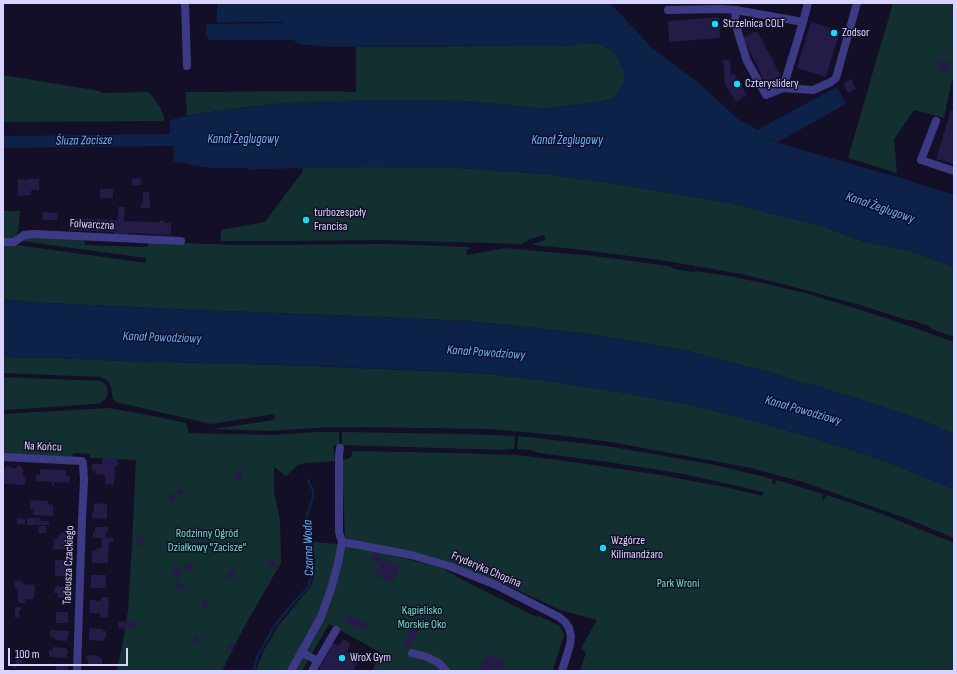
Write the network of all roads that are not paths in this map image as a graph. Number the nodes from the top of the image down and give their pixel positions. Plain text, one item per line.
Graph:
1 (185, 3) edge
2 (808, 3) edge
3 (857, 3) edge
4 (668, 10) dead end
5 (736, 10) junction
6 (803, 22) junction
7 (187, 66) dead end
8 (783, 88) junction
9 (936, 121) dead end
10 (954, 171) edge
11 (181, 241) dead end
12 (3, 242) edge
13 (340, 448) dead end
14 (3, 458) edge
15 (82, 461) joint
16 (342, 542) junction
17 (336, 630) dead end
18 (301, 652) junction
19 (412, 653) dead end
20 (318, 661) junction
21 (292, 670) edge
22 (77, 671) edge
23 (312, 671) edge
24 (446, 671) edge
25 (562, 671) edge

1 - 7 street
2 - 6 street
3 - 8 street
4 - 5 street
5 - 6 street
5 - 8 street
6 - 8 street
9 - 10 street
11 - 12 street, Folwarczna
13 - 16 street
14 - 15 street, Na Końcu
15 - 22 street, Tadeusza Czackiego
16 - 18 street
16 - 25 street, Fryderyka Chopina
17 - 20 street
18 - 20 street
18 - 21 street
19 - 24 street
20 - 23 street

